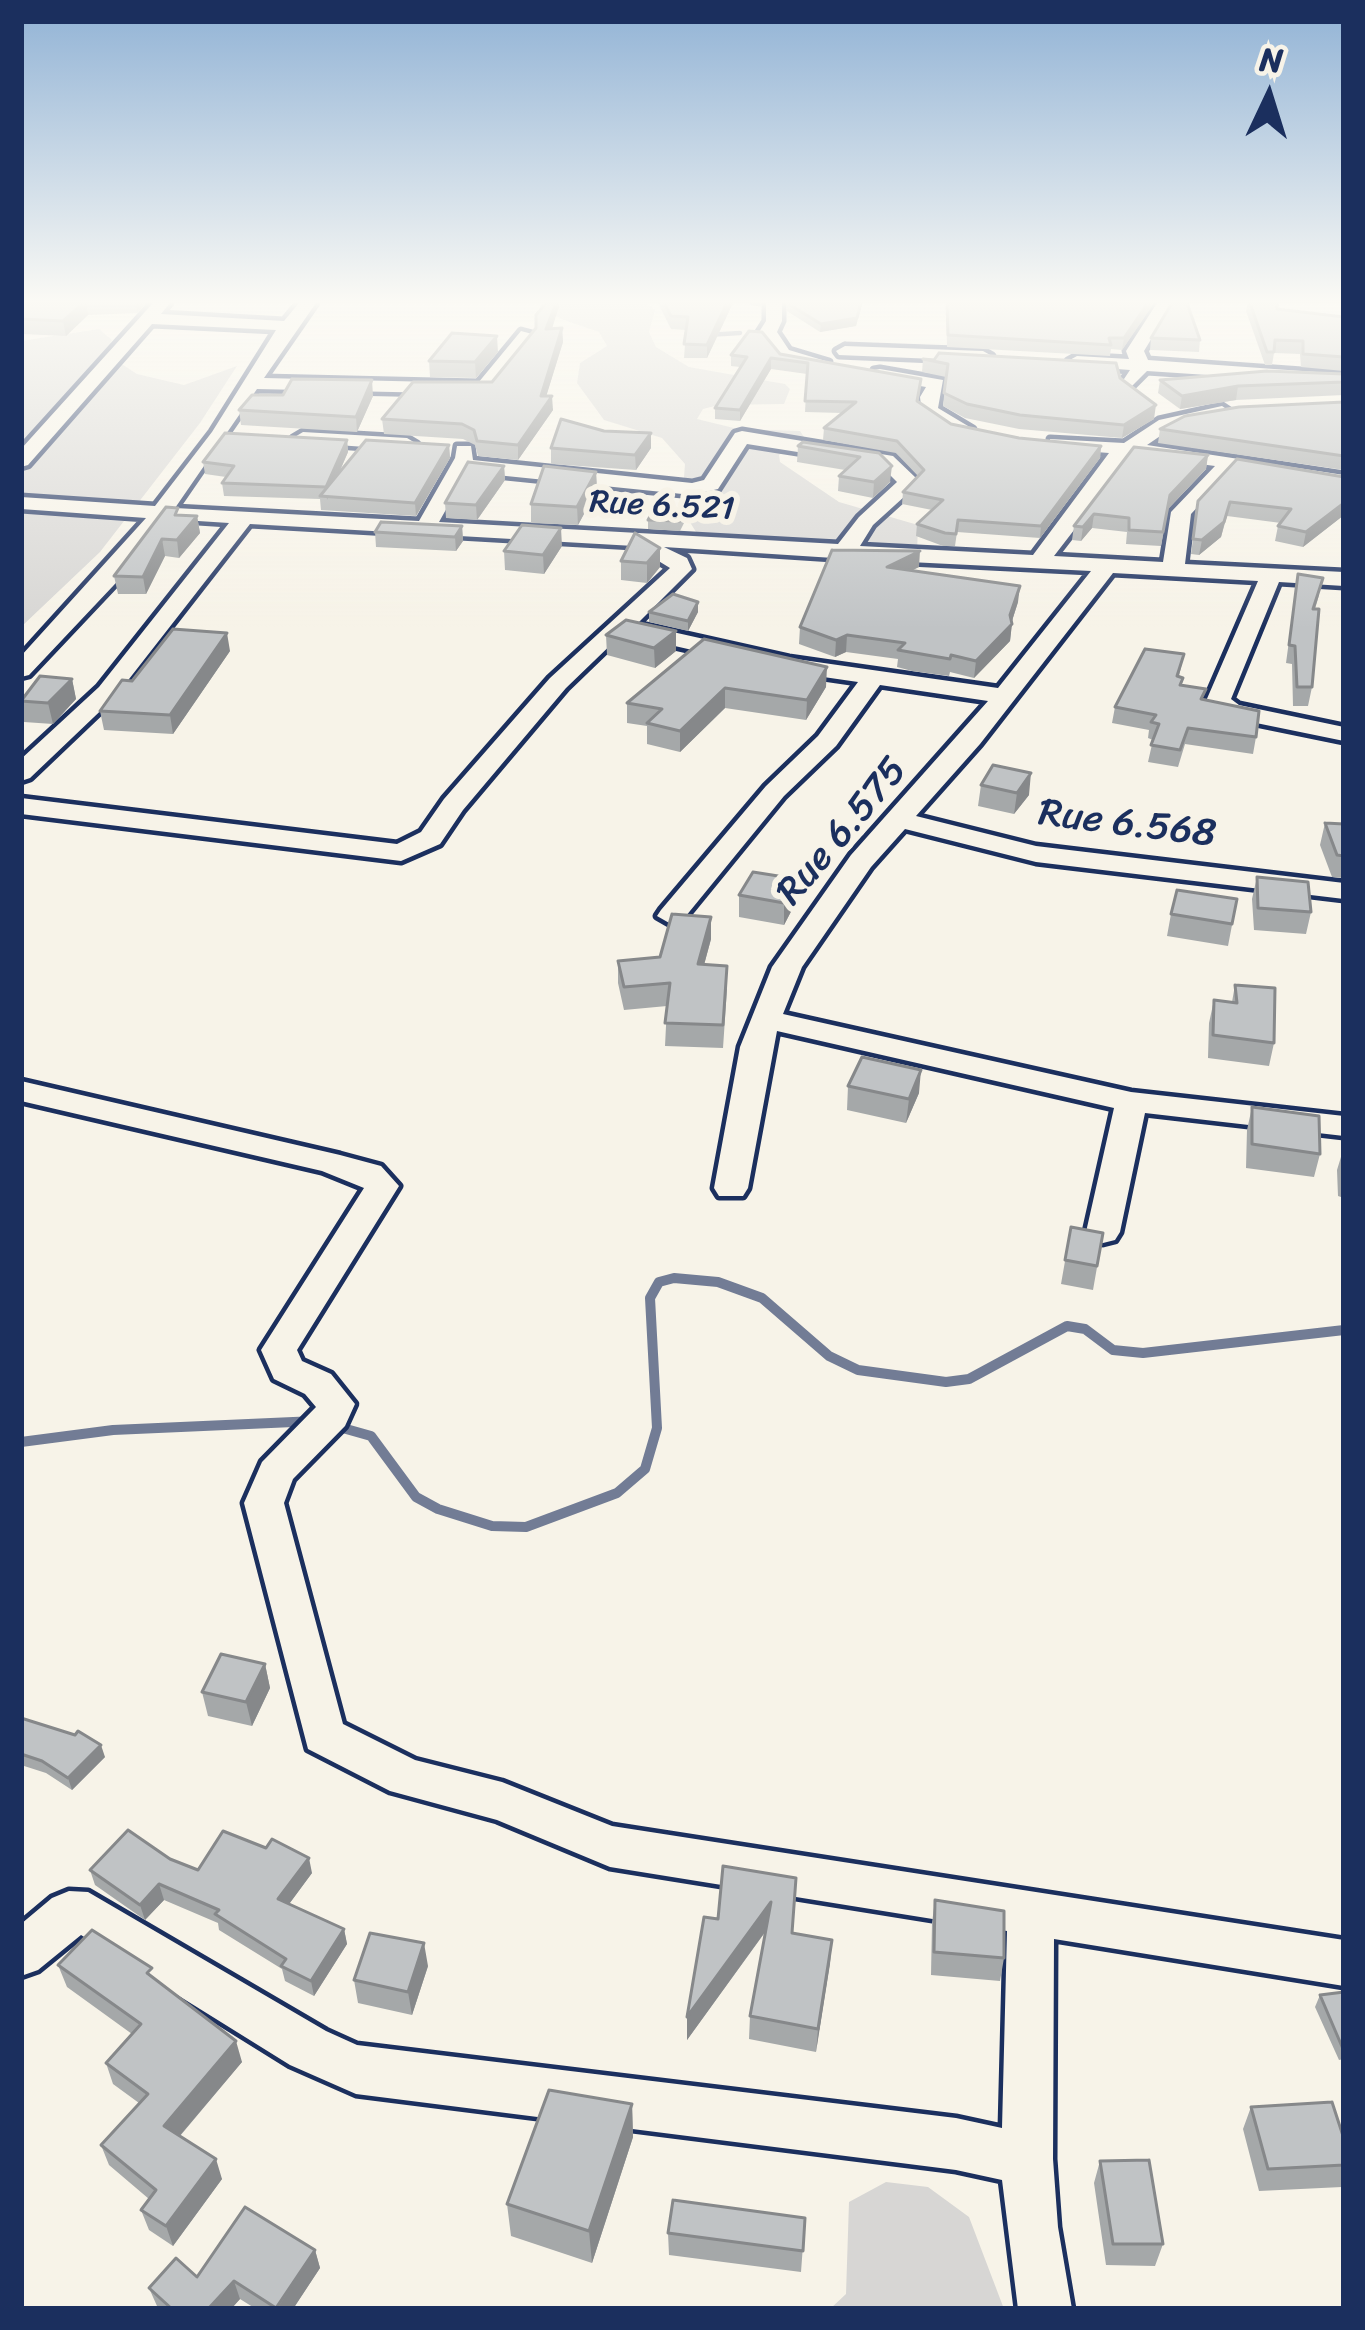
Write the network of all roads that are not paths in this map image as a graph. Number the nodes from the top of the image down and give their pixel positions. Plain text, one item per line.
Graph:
1 (65, 412) edge
2 (240, 412) edge
3 (933, 412) edge
4 (1212, 412) edge
5 (977, 432) edge
6 (286, 437) edge
7 (1036, 441) edge
8 (1129, 448) junction
9 (1227, 460) junction
10 (21, 461) edge
11 (461, 465) junction
12 (1344, 481) edge
13 (21, 503) edge
14 (160, 513) junction
15 (244, 518) junction
16 (426, 527) junction
17 (620, 538) junction
18 (849, 553) junction
19 (1038, 563) junction
20 (1105, 568) junction
21 (1173, 571) junction
22 (1272, 573) junction
23 (1344, 579) edge
24 (621, 623) junction
25 (21, 670) edge
26 (873, 678) junction
27 (1003, 696) junction
28 (1344, 734) edge
29 (21, 773) edge
30 (21, 806) edge
31 (902, 820) junction
32 (1344, 892) edge
33 (671, 916) edge
34 (763, 1018) junction
35 (21, 1090) edge
36 (1131, 1102) junction
37 (1344, 1126) edge
38 (731, 1188) dead end
39 (1103, 1232) edge
40 (1031, 1911) junction
41 (21, 1954) edge
42 (1344, 1963) edge
43 (1027, 2159) junction
44 (1045, 2309) edge

1 - 10 street
2 - 14 street
3 - 5 street
4 - 8 street
6 - 11 street
7 - 8 street
8 - 9 street
8 - 19 street
9 - 12 street
9 - 21 street
11 - 16 street
11 - 18 street
13 - 14 street, Rue 6.521
14 - 15 street, Rue 6.521
14 - 25 street
15 - 16 street, Rue 6.521
15 - 29 street
16 - 17 street, Rue 6.521
17 - 18 street, Rue 6.521
17 - 24 street
18 - 19 street, Rue 6.521
19 - 20 street, Rue 6.521
20 - 21 street, Rue 6.521
20 - 27 street, Rue 6.575
21 - 22 street, Rue 6.521
22 - 23 street, Rue 6.521
22 - 28 street
24 - 26 street
24 - 30 street
26 - 27 street
26 - 33 street
27 - 31 street, Rue 6.575
31 - 32 street, Rue 6.568
31 - 34 street, Rue 6.575
34 - 36 street
34 - 38 street, Rue 6.575
35 - 40 street
36 - 37 street
36 - 39 street
40 - 42 street
40 - 43 street
41 - 43 street
43 - 44 street

